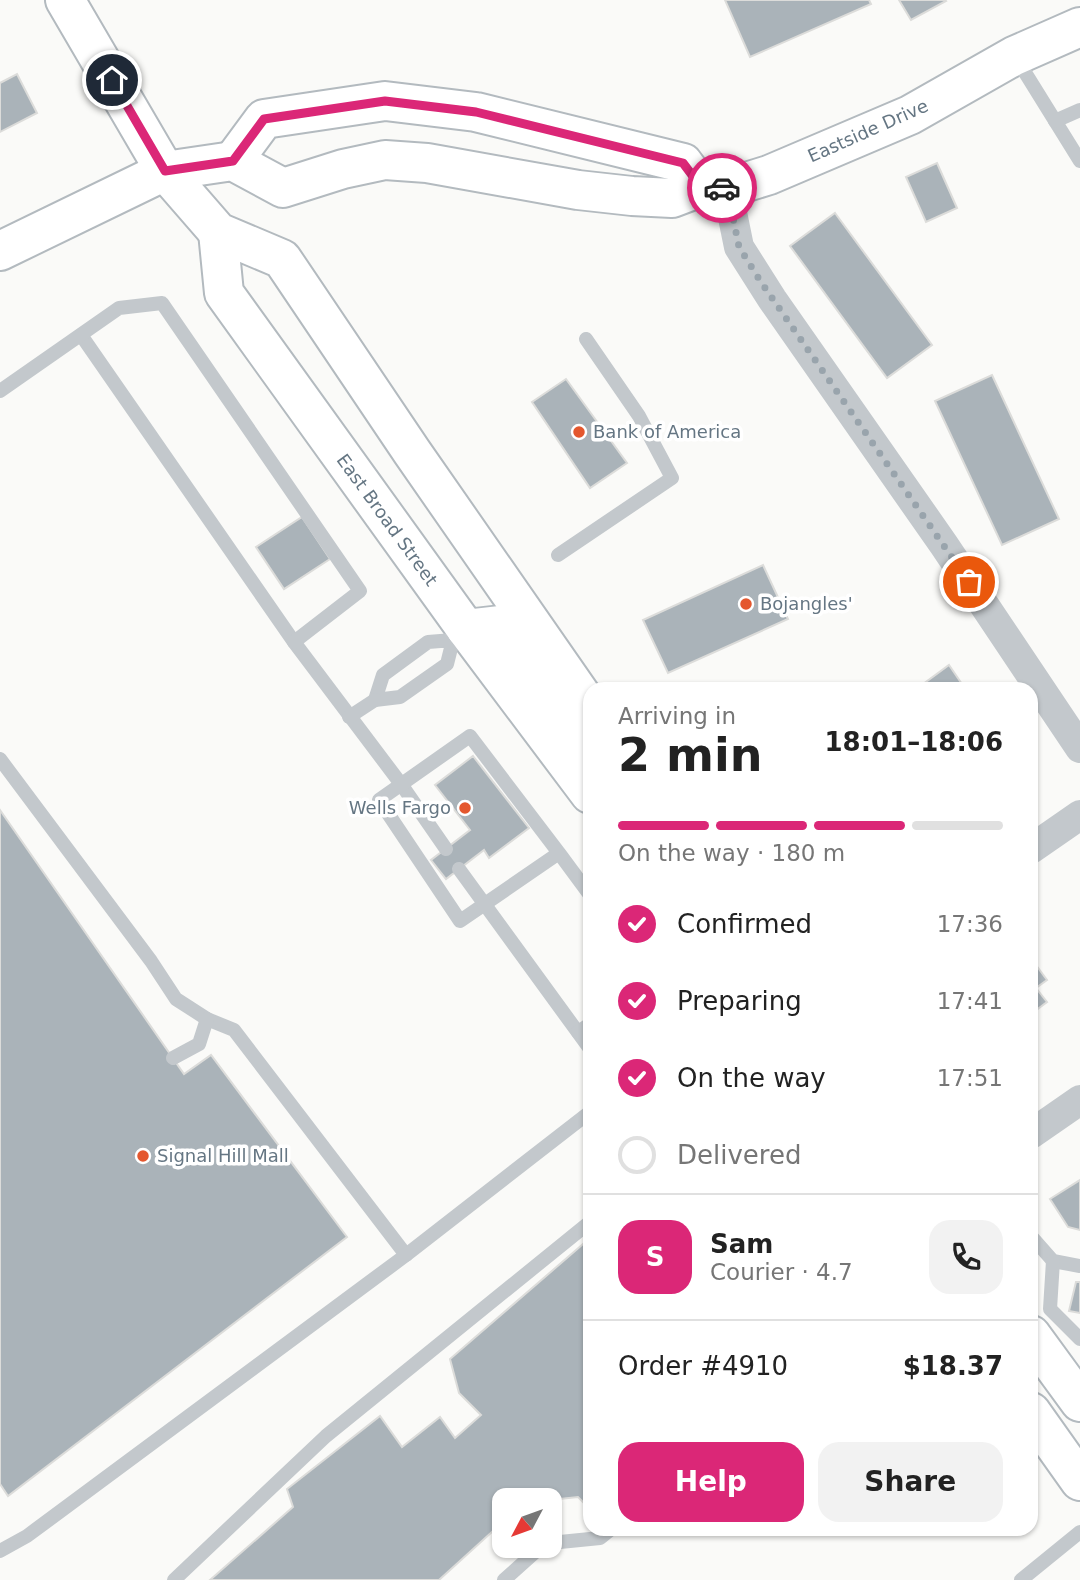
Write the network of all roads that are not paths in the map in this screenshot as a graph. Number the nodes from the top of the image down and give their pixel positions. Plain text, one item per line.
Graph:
1 (65, 0) edge
2 (1080, 26) edge
3 (1014, 56) junction
4 (1080, 110) edge
5 (1055, 121) junction
6 (233, 161) junction
7 (1080, 161) edge
8 (165, 171) junction
9 (714, 187) junction
10 (218, 232) junction
11 (0, 251) edge
12 (81, 335) junction
13 (586, 339) dead end
14 (0, 391) edge
15 (558, 555) dead end
16 (459, 634) junction
17 (294, 642) junction
18 (1036, 682) edge
19 (1038, 685) edge
20 (583, 698) edge
21 (374, 700) junction
22 (349, 717) junction
23 (583, 738) edge
24 (1080, 748) edge
25 (0, 759) edge
26 (401, 784) junction
27 (583, 785) edge
28 (1080, 815) edge
29 (1038, 844) edge
30 (446, 849) dead end
31 (559, 853) junction
32 (459, 869) dead end
33 (583, 886) edge
34 (484, 903) junction
35 (207, 1019) junction
36 (583, 1027) edge
37 (173, 1058) dead end
38 (1080, 1100) edge
39 (583, 1117) edge
40 (1038, 1129) edge
41 (583, 1228) edge
42 (1038, 1244) edge
43 (405, 1255) junction
44 (1054, 1261) junction
45 (1080, 1266) edge
46 (1080, 1339) edge
47 (1038, 1345) edge
48 (1080, 1402) edge
49 (1038, 1422) edge
50 (1080, 1481) edge
51 (1080, 1532) edge
52 (602, 1536) edge
53 (562, 1542) edge
54 (0, 1551) edge
55 (529, 1558) edge
56 (1025, 1579) edge
57 (174, 1580) edge
58 (504, 1580) edge

1 - 8 main road
2 - 3 main road, Eastside Drive
3 - 5 lane
3 - 9 main road, Eastside Drive
4 - 5 lane
5 - 7 lane
6 - 8 main road
6 - 9 main road, Eastside Drive
6 - 9 main road
8 - 10 main road
8 - 11 main road
9 - 18 street
10 - 16 main road, East Broad Street
10 - 20 main road
12 - 14 lane
12 - 17 lane
12 - 17 lane
13 - 15 lane
16 - 21 lane
16 - 21 lane
16 - 23 main road
16 - 27 main road, East Broad Street
17 - 22 lane
19 - 24 street
21 - 22 lane
22 - 26 lane
25 - 35 lane
26 - 30 lane
26 - 31 lane
26 - 34 lane
28 - 29 street
31 - 33 lane
31 - 34 lane
32 - 34 lane
34 - 36 lane
35 - 37 lane
35 - 43 lane
38 - 40 street
39 - 43 lane
41 - 57 lane
42 - 44 lane
43 - 54 lane
44 - 45 lane
44 - 46 lane
47 - 48 main road
49 - 50 main road
51 - 56 lane
52 - 53 lane
55 - 58 lane

